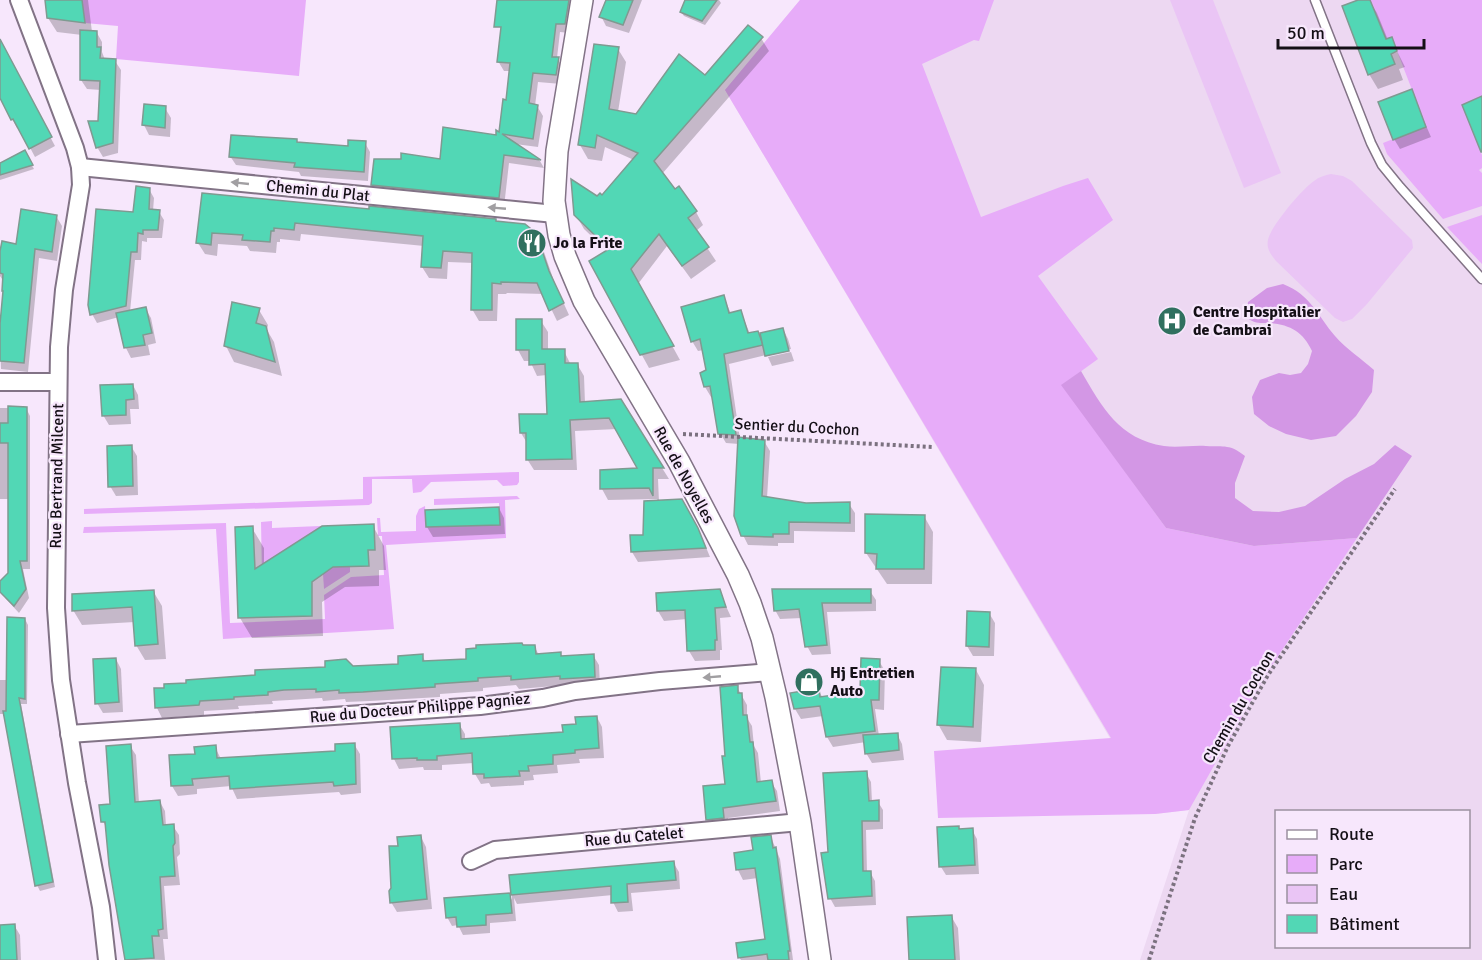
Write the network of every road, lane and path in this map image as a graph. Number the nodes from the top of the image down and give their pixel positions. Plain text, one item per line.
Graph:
1 (19, 0) edge
2 (582, 0) edge
3 (1316, 0) edge
4 (80, 167) junction
5 (555, 214) junction
6 (1482, 279) edge
7 (0, 382) edge
8 (58, 382) junction
9 (661, 433) junction
10 (932, 447) dead end
11 (1395, 489) dead end
12 (770, 672) junction
13 (69, 734) junction
14 (800, 822) junction
15 (471, 861) dead end
16 (107, 960) edge
17 (820, 960) edge
18 (1149, 960) edge

1 - 4 street, Rue Bertrand Milcent
2 - 5 street, Rue de Noyelles
3 - 6 lane
5 -> 4 street, Chemin du Plat
4 - 8 street, Rue Bertrand Milcent
5 - 9 street, Rue de Noyelles
7 - 8 street
8 - 13 street, Rue Bertrand Milcent
9 - 10 path, Sentier du Cochon
9 - 12 street, Rue de Noyelles
11 - 18 path, Chemin du Cochon
12 -> 13 street, Rue du Docteur Philippe Pagniez
12 - 14 street, Rue de Noyelles
13 - 16 street, Rue Bertrand Milcent
14 - 15 street, Rue du Catelet
14 - 17 street, Rue de Noyelles

